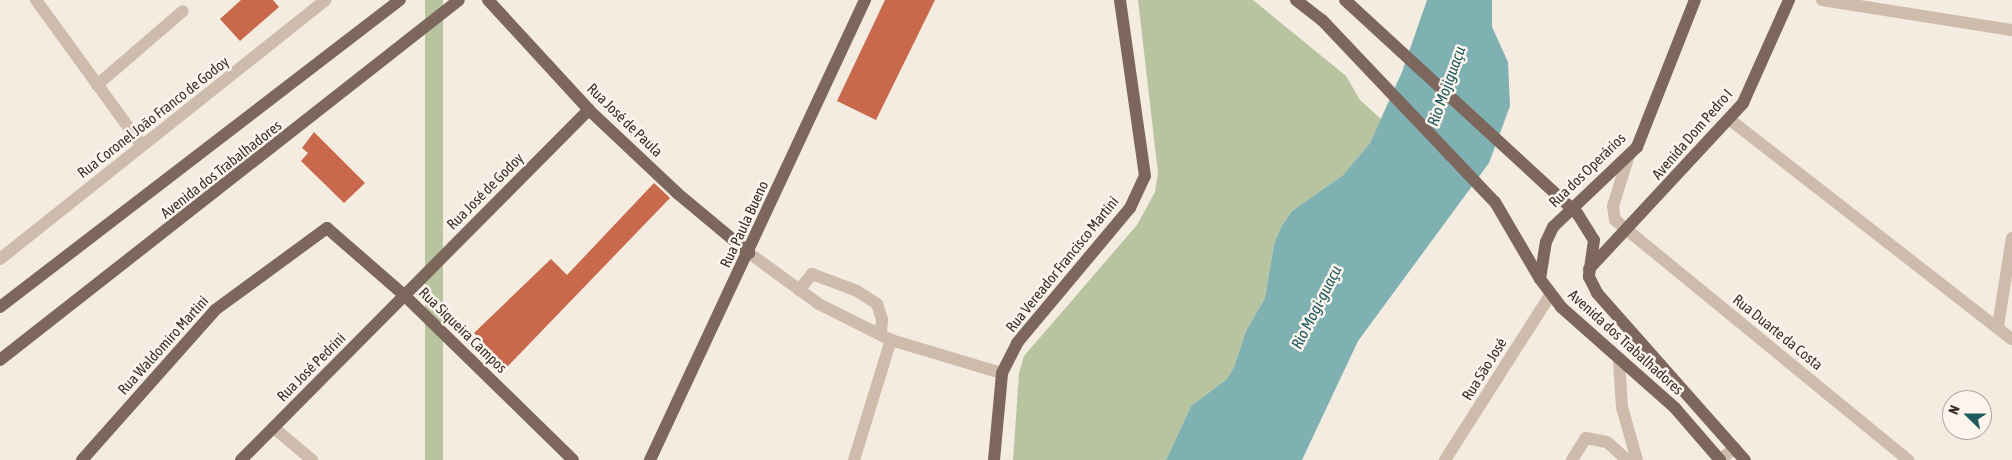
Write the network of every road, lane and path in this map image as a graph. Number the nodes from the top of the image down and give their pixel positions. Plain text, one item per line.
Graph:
1 (36, 0) edge
2 (326, 0) edge
3 (400, 0) edge
4 (459, 0) edge
5 (488, 0) edge
6 (866, 0) edge
7 (1120, 0) edge
8 (1296, 0) edge
9 (1345, 0) edge
10 (1696, 0) edge
11 (1789, 0) edge
12 (1822, 0) edge
13 (183, 11) dead end
14 (2012, 30) edge
15 (97, 85) junction
16 (589, 110) junction
17 (1730, 119) junction
18 (142, 146) junction
19 (1629, 155) junction
20 (1570, 208) junction
21 (327, 228) joint
22 (1627, 230) junction
23 (2012, 238) edge
24 (749, 253) junction
25 (0, 258) edge
26 (1589, 269) junction
27 (1540, 279) junction
28 (799, 290) junction
29 (404, 295) junction
30 (1550, 295) junction
31 (0, 307) edge
32 (1998, 326) junction
33 (886, 338) junction
34 (2012, 339) edge
35 (0, 360) edge
36 (1619, 361) junction
37 (1002, 373) junction
38 (274, 428) junction
39 (1735, 448) junction
40 (82, 460) edge
41 (241, 460) edge
42 (312, 460) edge
43 (573, 460) edge
44 (650, 460) edge
45 (854, 460) edge
46 (994, 460) edge
47 (1445, 460) edge
48 (1572, 460) edge
49 (1627, 460) edge
50 (1637, 460) edge
51 (1720, 460) edge
52 (1746, 460) edge
53 (1908, 460) edge

1 - 15 street
2 - 18 street, Rua Coronel João Franco de Godoy
3 - 31 main road, Avenida dos Trabalhadores
4 - 35 main road, Avenida dos Trabalhadores
5 - 16 main road, Rua José de Paula
6 - 24 main road, Rua Paula Bueno
7 - 37 main road, Rua Vereador Francisco Martini
8 - 27 main road, Avenida dos Trabalhadores
9 - 20 main road, Avenida dos Trabalhadores
10 - 19 main road, Rua dos Operários
11 - 17 main road, Avenida Dom Pedro I
12 - 14 street
13 - 15 street
15 - 18 street
16 - 24 main road, Rua José de Paula
16 - 29 main road, Rua José de Godoy
17 - 22 main road, Avenida Dom Pedro I
17 - 32 street
18 - 25 street, Rua Coronel João Franco de Godoy
19 - 20 main road, Rua dos Operários
19 - 22 street, Rua Duarte da Costa
20 - 26 main road, Avenida dos Trabalhadores
20 - 27 main road, Rua dos Operários
21 - 29 main road, Rua Siqueira Campos
21 - 40 main road, Rua Waldomiro Martini
22 - 26 main road, Avenida Dom Pedro I
22 - 53 street, Rua Duarte da Costa
23 - 32 street
24 - 28 street
24 - 44 main road, Rua Paula Bueno
26 - 39 main road, Avenida dos Trabalhadores
27 - 30 main road, Avenida dos Trabalhadores
28 - 33 street
28 - 33 street
29 - 38 main road, Rua José Pedrini
29 - 43 main road, Rua Siqueira Campos
30 - 36 main road, Avenida dos Trabalhadores
30 - 47 street, Rua São José
32 - 34 street
33 - 37 street
33 - 45 street
36 - 50 street
36 - 51 main road, Avenida dos Trabalhadores
37 - 46 main road, Rua Vereador Francisco Martini
38 - 41 main road, Rua José Pedrini
38 - 42 street
39 - 51 street
39 - 52 main road, Avenida dos Trabalhadores
48 - 49 street

